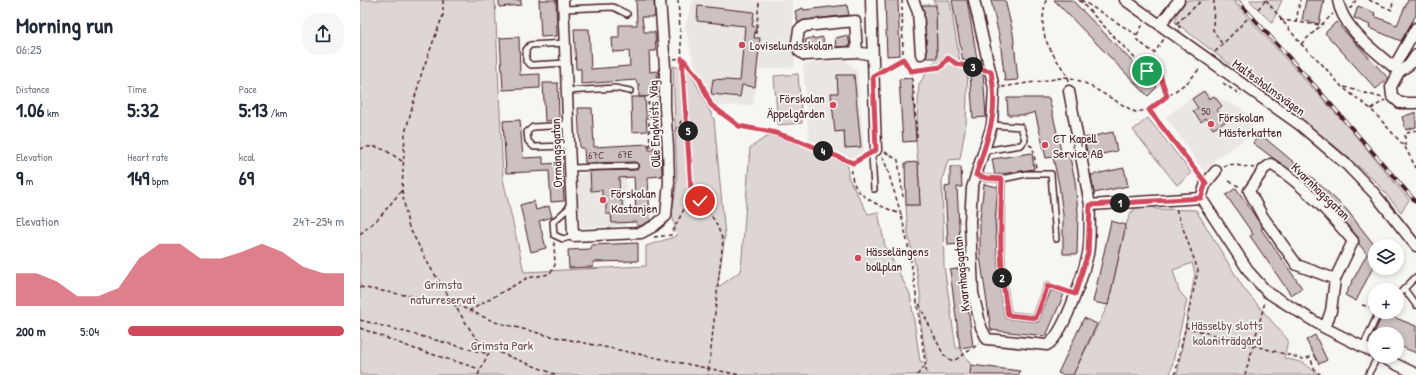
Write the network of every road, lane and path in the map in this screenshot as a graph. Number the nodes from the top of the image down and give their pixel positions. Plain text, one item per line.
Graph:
1 (443, 0) edge
2 (660, 0) edge
3 (678, 0) edge
4 (871, 0) edge
5 (902, 0) edge
6 (913, 0) edge
7 (974, 0) edge
8 (1046, 0) edge
9 (1080, 0) edge
10 (1125, 0) edge
11 (1179, 0) edge
12 (1202, 0) edge
13 (1214, 0) edge
14 (1266, 0) edge
15 (1300, 0) edge
16 (1369, 0) edge
17 (1393, 0) edge
18 (759, 3) dead end
19 (1338, 4) edge
20 (563, 5) edge
21 (1258, 9) dead end
22 (627, 14) dead end
23 (1247, 20) dead end
24 (1280, 20) junction
25 (1296, 22) junction
26 (1148, 25) dead end
27 (1321, 26) junction
28 (1416, 28) edge
29 (1161, 30) junction
30 (755, 32) dead end
31 (1137, 35) junction
32 (1169, 37) junction
33 (565, 44) junction
34 (1222, 44) junction
35 (1301, 44) junction
36 (857, 52) junction
37 (672, 53) dead end
38 (921, 54) dead end
39 (1212, 54) dead end
40 (872, 55) junction
41 (1416, 55) edge
42 (682, 58) junction
43 (903, 59) junction
44 (566, 63) junction
45 (1198, 63) dead end
46 (1204, 67) dead end
47 (1200, 68) dead end
48 (1396, 70) junction
49 (912, 71) junction
50 (991, 71) junction
51 (873, 76) junction
52 (1221, 81) dead end
53 (1342, 87) junction
54 (567, 91) junction
55 (630, 91) dead end
56 (1069, 91) joint
57 (1167, 96) junction
58 (1245, 98) dead end
59 (655, 102) dead end
60 (1416, 103) edge
61 (1371, 109) junction
62 (686, 113) junction
63 (568, 125) junction
64 (992, 125) junction
65 (1416, 130) edge
66 (673, 135) dead end
67 (917, 137) dead end
68 (1023, 143) junction
69 (569, 146) junction
70 (1404, 147) junction
71 (653, 148) dead end
72 (360, 149) edge
73 (876, 149) junction
74 (984, 151) junction
75 (1035, 160) dead end
76 (402, 161) junction
77 (635, 166) dead end
78 (570, 168) junction
79 (1416, 168) edge
80 (1264, 169) junction
81 (1216, 171) joint
82 (976, 175) junction
83 (1002, 179) junction
84 (1229, 181) dead end
85 (1206, 183) junction
86 (874, 189) dead end
87 (402, 190) junction
88 (1249, 191) junction
89 (903, 197) dead end
90 (1201, 198) junction
91 (1172, 200) junction
92 (1090, 205) junction
93 (571, 206) junction
94 (360, 234) edge
95 (554, 235) junction
96 (573, 236) junction
97 (1056, 238) dead end
98 (1416, 246) edge
99 (1416, 277) edge
100 (1335, 279) junction
101 (1048, 285) joint
102 (360, 287) edge
103 (1405, 290) joint
104 (1267, 292) junction
105 (1075, 294) junction
106 (918, 303) junction
107 (454, 304) junction
108 (1362, 305) dead end
109 (1416, 305) edge
110 (1368, 306) edge
111 (469, 311) junction
112 (1376, 319) edge
113 (360, 320) edge
114 (1185, 327) junction
115 (360, 328) edge
116 (1325, 328) junction
117 (987, 339) junction
118 (1363, 346) junction
119 (1253, 347) junction
120 (1368, 349) edge
121 (493, 352) junction
122 (488, 354) junction
123 (1374, 363) edge
124 (1393, 363) edge
125 (926, 365) junction
126 (709, 367) junction
127 (480, 369) junction
128 (1416, 374) edge
129 (478, 375) edge
130 (557, 375) edge
131 (708, 375) edge
132 (740, 375) edge
133 (917, 375) edge
134 (927, 375) edge
135 (1175, 375) edge
136 (1245, 375) edge
137 (1321, 375) edge
138 (1368, 375) edge

1 - 76 path
2 - 96 street, Olle Engkvists Väg
3 - 42 path
4 - 40 street
5 - 43 path
6 - 38 street
7 - 50 street, Kvarnhagsgatan
8 - 56 path
9 - 31 path
9 - 57 path
10 - 29 street, Maltesholmsvägen
11 - 29 street
12 - 32 path
13 - 34 path
14 - 21 path
14 - 24 path
15 - 25 path
16 - 17 path
18 - 30 path
19 - 27 path
19 - 48 street
20 - 22 lane
20 - 33 street, Ormängsgatan
23 - 34 path
24 - 25 path
24 - 35 path
25 - 27 path
26 - 31 path
27 - 35 path
28 - 48 street
29 - 32 street, Maltesholmsvägen
29 - 32 path
31 - 32 path
32 - 98 street, Maltesholmsvägen
33 - 44 street, Ormängsgatan
33 - 44 lane
34 - 39 path
35 - 53 path
36 - 36 street
36 - 40 street
37 - 42 path
40 - 51 street
41 - 48 street
42 - 62 path
42 - 73 path
43 - 49 path
43 - 51 path
44 - 54 street, Ormängsgatan
45 - 46 path
47 - 57 path
48 - 60 street
49 - 50 path
49 - 67 path
50 - 64 street, Kvarnhagsgatan
51 - 73 street
52 - 58 path
53 - 61 path
53 - 61 path
54 - 55 lane
54 - 63 street, Ormängsgatan
56 - 92 street
57 - 85 path
59 - 71 path
61 - 70 path
62 - 66 path
62 - 126 path
63 - 69 street, Ormängsgatan
63 - 69 lane
64 - 68 lane
64 - 74 street, Kvarnhagsgatan
65 - 70 path
68 - 74 lane
68 - 75 path
69 - 78 street, Ormängsgatan
70 - 79 path
72 - 76 path
73 - 86 lane
73 - 89 path
73 - 106 path
74 - 82 street, Kvarnhagsgatan
76 - 87 path
77 - 78 lane
78 - 93 street, Ormängsgatan
80 - 81 path
80 - 88 street
80 - 100 street, Kvarnhagsgatan
81 - 85 street
82 - 83 lane
82 - 117 street, Kvarnhagsgatan
83 - 97 lane
83 - 101 lane
84 - 88 path
85 - 90 street
87 - 94 path
87 - 107 path
88 - 100 street
90 - 91 street
90 - 104 street
91 - 92 street
91 - 114 path
92 - 105 street
93 - 95 lane
93 - 96 street, Ormängsgatan
95 - 96 lane
95 - 111 path
99 - 103 lane
100 - 116 street, Kvarnhagsgatan
101 - 105 path
102 - 107 path
103 - 109 lane
104 - 116 street
104 - 119 path
105 - 117 street
106 - 117 path
106 - 125 path
107 - 111 path
107 - 121 path
108 - 110 path
111 - 126 path
112 - 118 lane
113 - 122 path
114 - 119 path
114 - 135 path
115 - 127 path
116 - 118 street
118 - 120 street
119 - 136 path
119 - 137 path
121 - 122 path
121 - 130 path
122 - 127 path
123 - 138 lane
124 - 128 street
125 - 133 path
125 - 134 path
126 - 131 path
126 - 132 path
127 - 129 path

